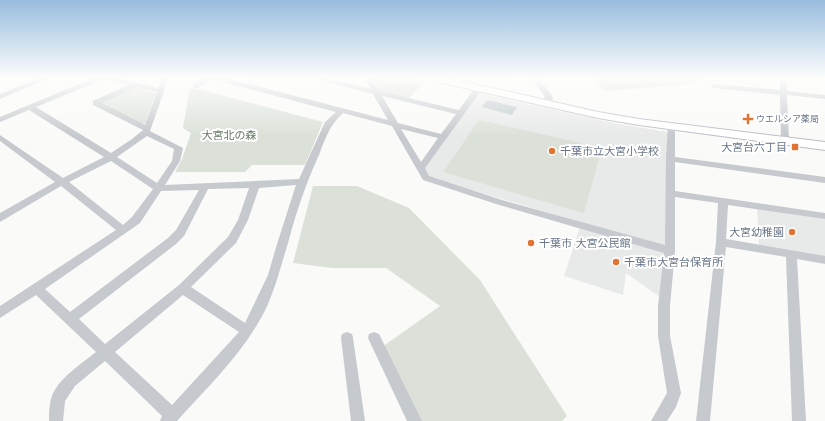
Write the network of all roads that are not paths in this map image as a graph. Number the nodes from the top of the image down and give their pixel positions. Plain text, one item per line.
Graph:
1 (56, 97) edge
2 (109, 97) edge
3 (159, 97) edge
4 (284, 97) edge
5 (378, 97) edge
6 (394, 97) edge
7 (473, 97) edge
8 (517, 97) edge
9 (548, 97) edge
10 (783, 97) edge
11 (550, 104) junction
12 (30, 107) junction
13 (341, 111) junction
14 (461, 113) junction
15 (0, 120) edge
16 (393, 124) junction
17 (671, 127) junction
18 (146, 131) junction
19 (0, 137) edge
20 (443, 137) junction
21 (785, 141) junction
22 (825, 146) edge
23 (111, 156) junction
24 (670, 159) junction
25 (420, 169) junction
26 (825, 180) edge
27 (62, 182) junction
28 (302, 182) junction
29 (255, 185) junction
30 (205, 187) junction
31 (158, 188) junction
32 (670, 193) junction
33 (723, 201) junction
34 (825, 216) edge
35 (0, 218) edge
36 (123, 230) junction
37 (721, 242) junction
38 (670, 251) junction
39 (791, 254) junction
40 (825, 260) edge
41 (38, 288) junction
42 (183, 288) junction
43 (0, 313) edge
44 (70, 319) junction
45 (247, 331) junction
46 (347, 338) dead end
47 (374, 338) dead end
48 (105, 352) junction
49 (170, 418) edge
50 (56, 421) edge
51 (358, 421) edge
52 (415, 421) edge
53 (658, 421) edge
54 (702, 421) edge
55 (799, 421) edge

1 - 12 street
2 - 18 street
3 - 18 street
4 - 13 street
5 - 16 street
6 - 14 street
7 - 14 street
8 - 11 street
9 - 11 street
10 - 21 street
11 - 17 street
12 - 15 street
12 - 23 street
13 - 16 street
13 - 28 street
14 - 20 street
16 - 20 street
16 - 25 street
17 - 21 street
17 - 24 street
18 - 23 street
18 - 31 street
19 - 27 street
20 - 25 street
21 - 22 street
23 - 27 street
23 - 31 street
24 - 26 street
24 - 32 street
25 - 38 street
27 - 35 street
27 - 36 street
28 - 29 street
28 - 45 street
29 - 30 street
29 - 42 street
30 - 31 street
30 - 44 street
31 - 36 street
32 - 33 street
32 - 38 street
33 - 34 street
33 - 37 street
36 - 41 street
37 - 39 street
37 - 54 street
38 - 53 street
39 - 40 street
39 - 55 street
41 - 43 street
41 - 44 street
42 - 45 street
42 - 48 street
44 - 48 street
45 - 49 street
46 - 51 street
47 - 52 street
48 - 49 street
48 - 50 street

